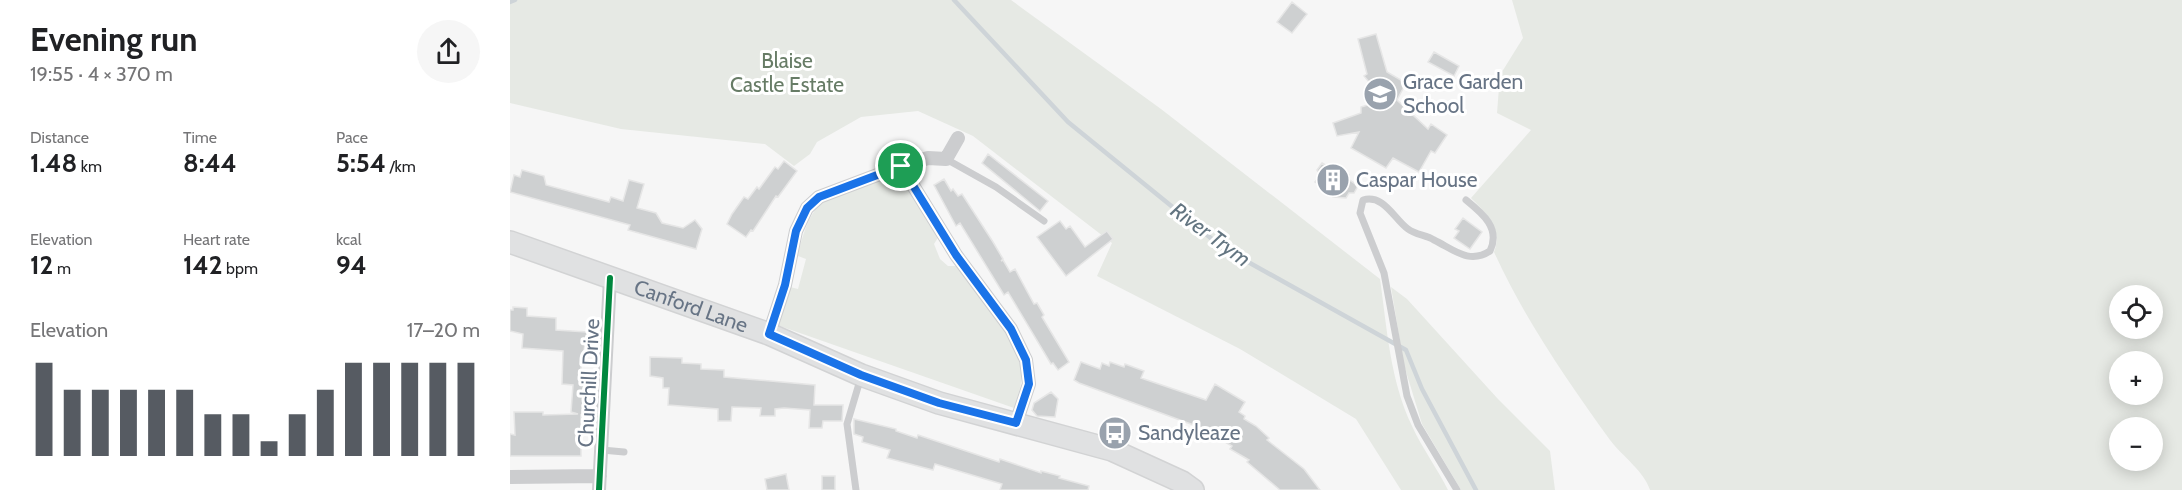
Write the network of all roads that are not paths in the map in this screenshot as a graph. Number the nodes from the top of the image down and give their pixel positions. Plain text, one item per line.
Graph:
1 (958, 138) dead end
2 (946, 159) junction
3 (901, 166) junction
4 (1466, 200) dead end
5 (1044, 221) dead end
6 (510, 242) edge
7 (610, 278) junction
8 (769, 334) junction
9 (861, 375) junction
10 (1016, 423) junction
11 (603, 450) junction
12 (624, 452) dead end
13 (600, 476) junction
14 (510, 477) edge
15 (599, 490) edge
16 (855, 490) edge
17 (1193, 490) edge
18 (1457, 490) edge

1 - 2 street
2 - 3 street, Canford Lane
2 - 5 lane
3 - 8 street, Canford Lane
3 - 10 street
4 - 18 lane
6 - 7 main road, Canford Lane
7 - 8 main road, Canford Lane
7 - 11 street, Churchill Drive
8 - 9 main road, Canford Lane
9 - 10 main road, Canford Lane
9 - 16 lane
10 - 17 main road, Canford Lane
11 - 12 lane
11 - 13 street, Churchill Drive
13 - 14 street
13 - 15 street, Churchill Drive

